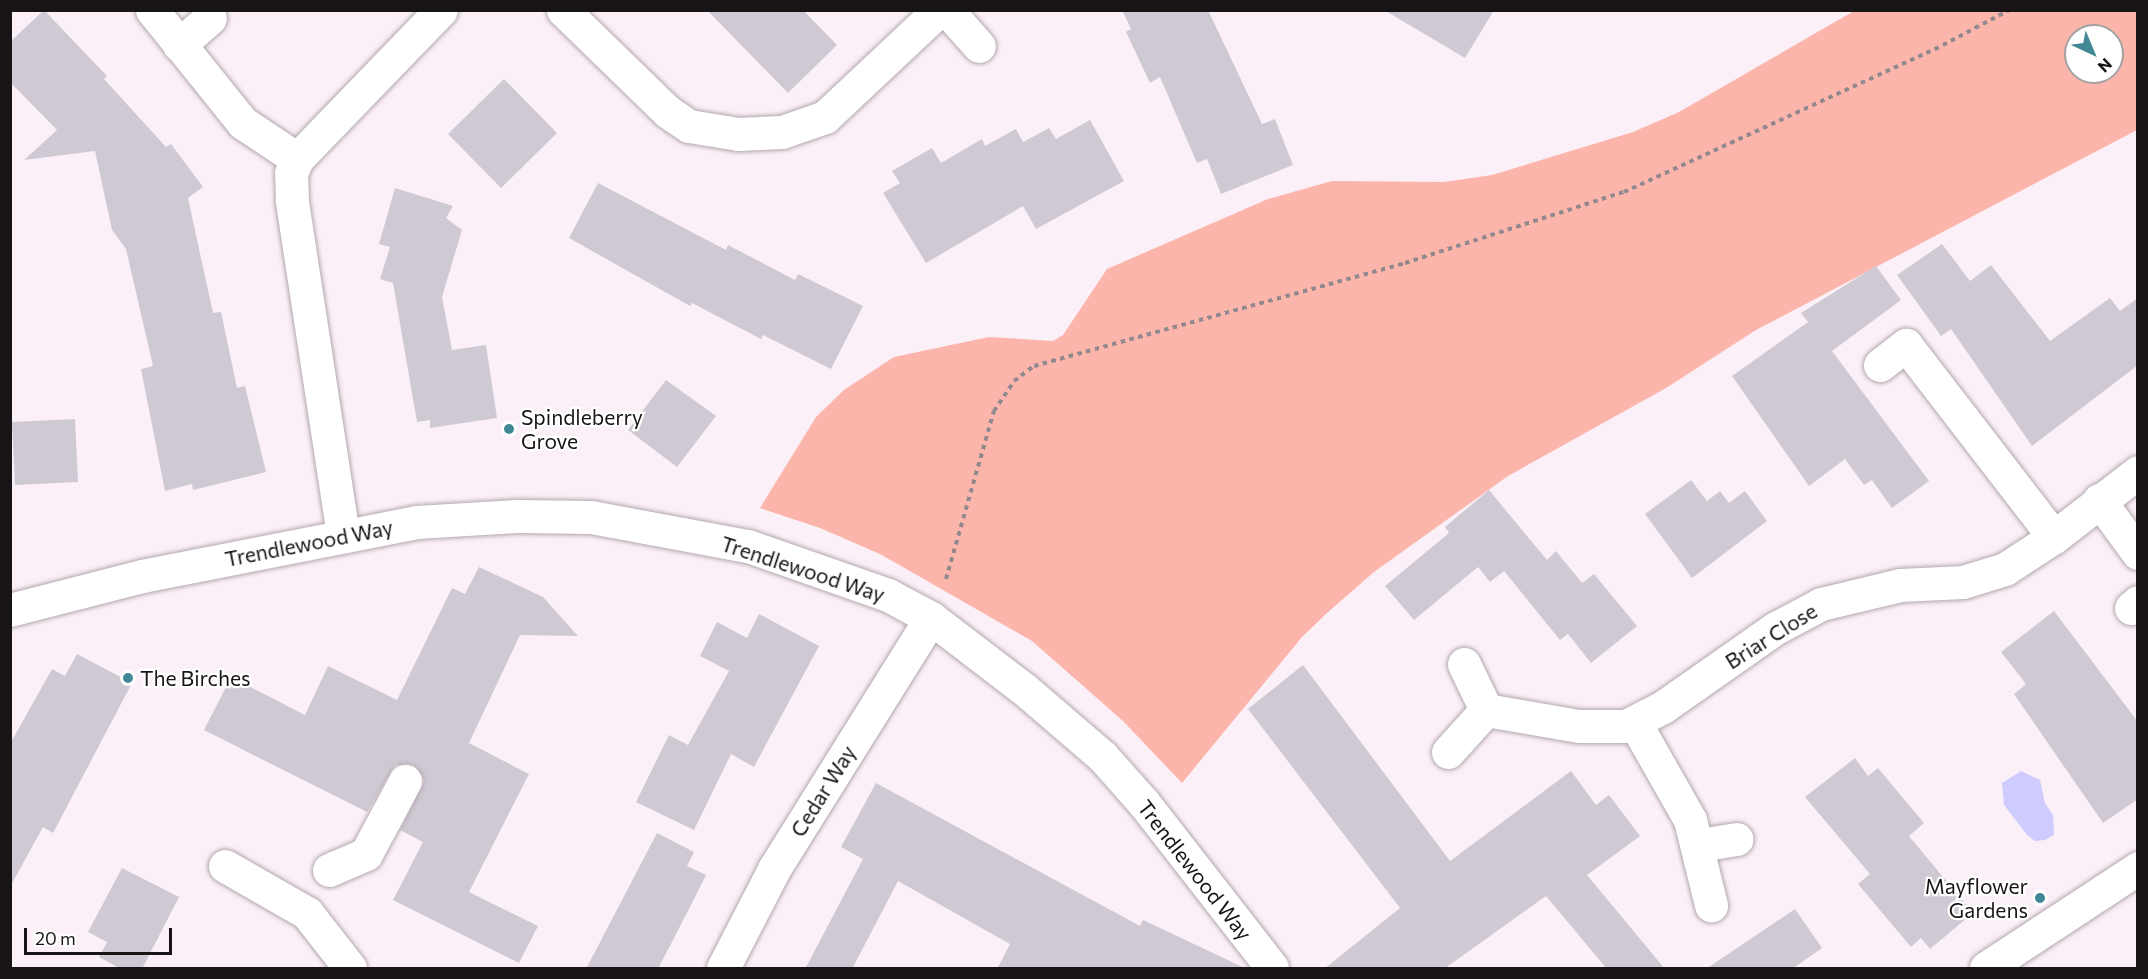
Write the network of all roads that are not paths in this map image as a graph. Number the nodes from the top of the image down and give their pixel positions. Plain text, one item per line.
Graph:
1 (152, 10) edge
2 (441, 10) edge
3 (563, 10) edge
4 (939, 10) edge
5 (947, 10) edge
6 (210, 18) dead end
7 (179, 45) junction
8 (980, 46) dead end
9 (297, 159) junction
10 (1880, 365) dead end
11 (2138, 472) edge
12 (2098, 500) junction
13 (343, 535) junction
14 (2054, 537) junction
15 (2138, 553) edge
16 (10, 610) edge
17 (931, 618) junction
18 (1464, 664) dead end
19 (1486, 710) junction
20 (1635, 723) junction
21 (1448, 752) dead end
22 (405, 781) dead end
23 (1737, 839) dead end
24 (1699, 845) junction
25 (225, 866) dead end
26 (2138, 868) edge
27 (1711, 905) dead end
28 (307, 913) junction
29 (350, 969) edge
30 (723, 969) edge
31 (1272, 969) edge
32 (1986, 969) edge

1 - 7 street
2 - 9 street
3 - 4 street
5 - 8 street
6 - 7 street
7 - 9 street
9 - 13 street
10 - 14 street
11 - 12 street, Briar Close
12 - 14 street, Briar Close
12 - 15 street
13 - 16 street, Trendlewood Way
13 - 17 street, Trendlewood Way
14 - 20 street, Briar Close
17 - 30 street, Cedar Way
17 - 31 street, Trendlewood Way
18 - 19 street
19 - 20 street, Briar Close
19 - 21 street
20 - 24 street
22 - 28 street
23 - 24 street
24 - 27 street
25 - 28 street
26 - 32 street
28 - 29 street

